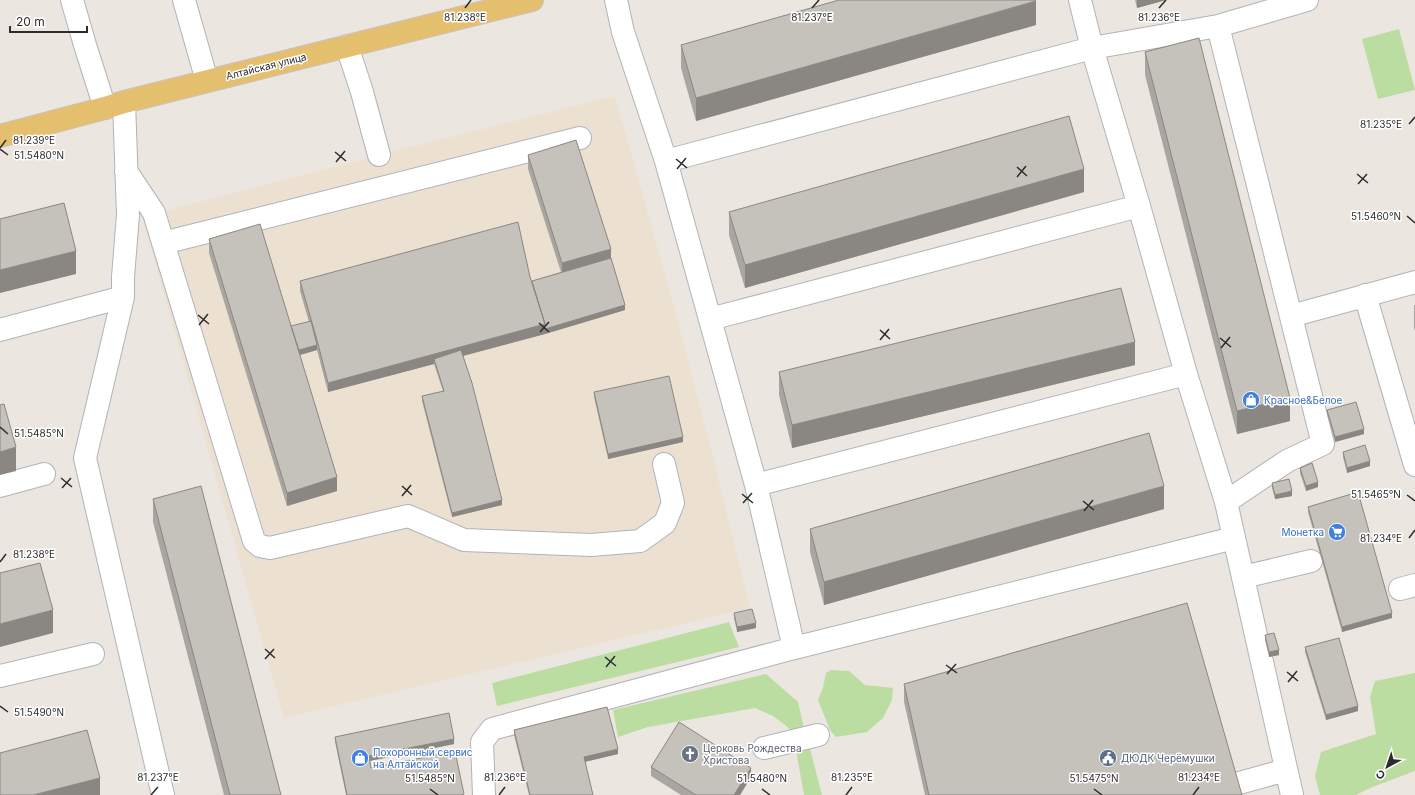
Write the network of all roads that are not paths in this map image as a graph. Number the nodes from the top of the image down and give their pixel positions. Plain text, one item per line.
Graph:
1 (72, 0) edge
2 (184, 0) edge
3 (532, 0) edge
4 (616, 0) edge
5 (1080, 0) edge
6 (1307, 0) edge
7 (1218, 26) junction
8 (347, 46) junction
9 (1092, 48) junction
10 (207, 81) junction
11 (114, 105) junction
12 (0, 136) edge
13 (580, 138) dead end
14 (380, 155) dead end
15 (666, 161) junction
16 (126, 171) junction
17 (1139, 206) junction
18 (163, 243) junction
19 (1415, 282) edge
20 (1365, 295) junction
21 (123, 297) junction
22 (1292, 316) junction
23 (710, 320) junction
24 (0, 330) edge
25 (1186, 374) junction
26 (664, 464) dead end
27 (1415, 465) edge
28 (44, 474) dead end
29 (756, 485) junction
30 (0, 486) edge
31 (1226, 502) junction
32 (1234, 538) junction
33 (1311, 561) dead end
34 (1243, 577) junction
35 (794, 648) junction
36 (93, 654) dead end
37 (0, 676) edge
38 (818, 735) dead end
39 (764, 748) dead end
40 (1213, 766) edge
41 (1286, 770) junction
42 (1220, 789) junction
43 (162, 795) edge
44 (484, 795) edge
45 (1196, 795) edge
46 (1292, 795) edge

1 - 11 lane
2 - 10 lane
3 - 8 main road, Алтайская улица
4 - 15 lane
5 - 9 lane
6 - 7 lane
7 - 9 lane
7 - 22 lane
8 - 10 main road, Алтайская улица
8 - 14 lane
9 - 15 lane
9 - 17 lane
10 - 11 main road, Алтайская улица
11 - 12 main road, Алтайская улица
11 - 16 lane
13 - 18 lane
15 - 23 lane
16 - 18 lane
16 - 21 lane
17 - 23 lane
17 - 25 lane
18 - 26 lane
19 - 20 lane
20 - 22 lane
20 - 27 lane
21 - 24 lane
21 - 43 lane
22 - 31 lane
23 - 29 lane
25 - 29 lane
25 - 31 lane
28 - 30 lane
29 - 35 lane
31 - 32 lane
32 - 34 lane
32 - 35 lane
33 - 34 lane
34 - 41 lane
35 - 44 lane
36 - 37 lane
38 - 39 lane
40 - 42 lane
41 - 42 lane
41 - 46 lane
42 - 45 lane

